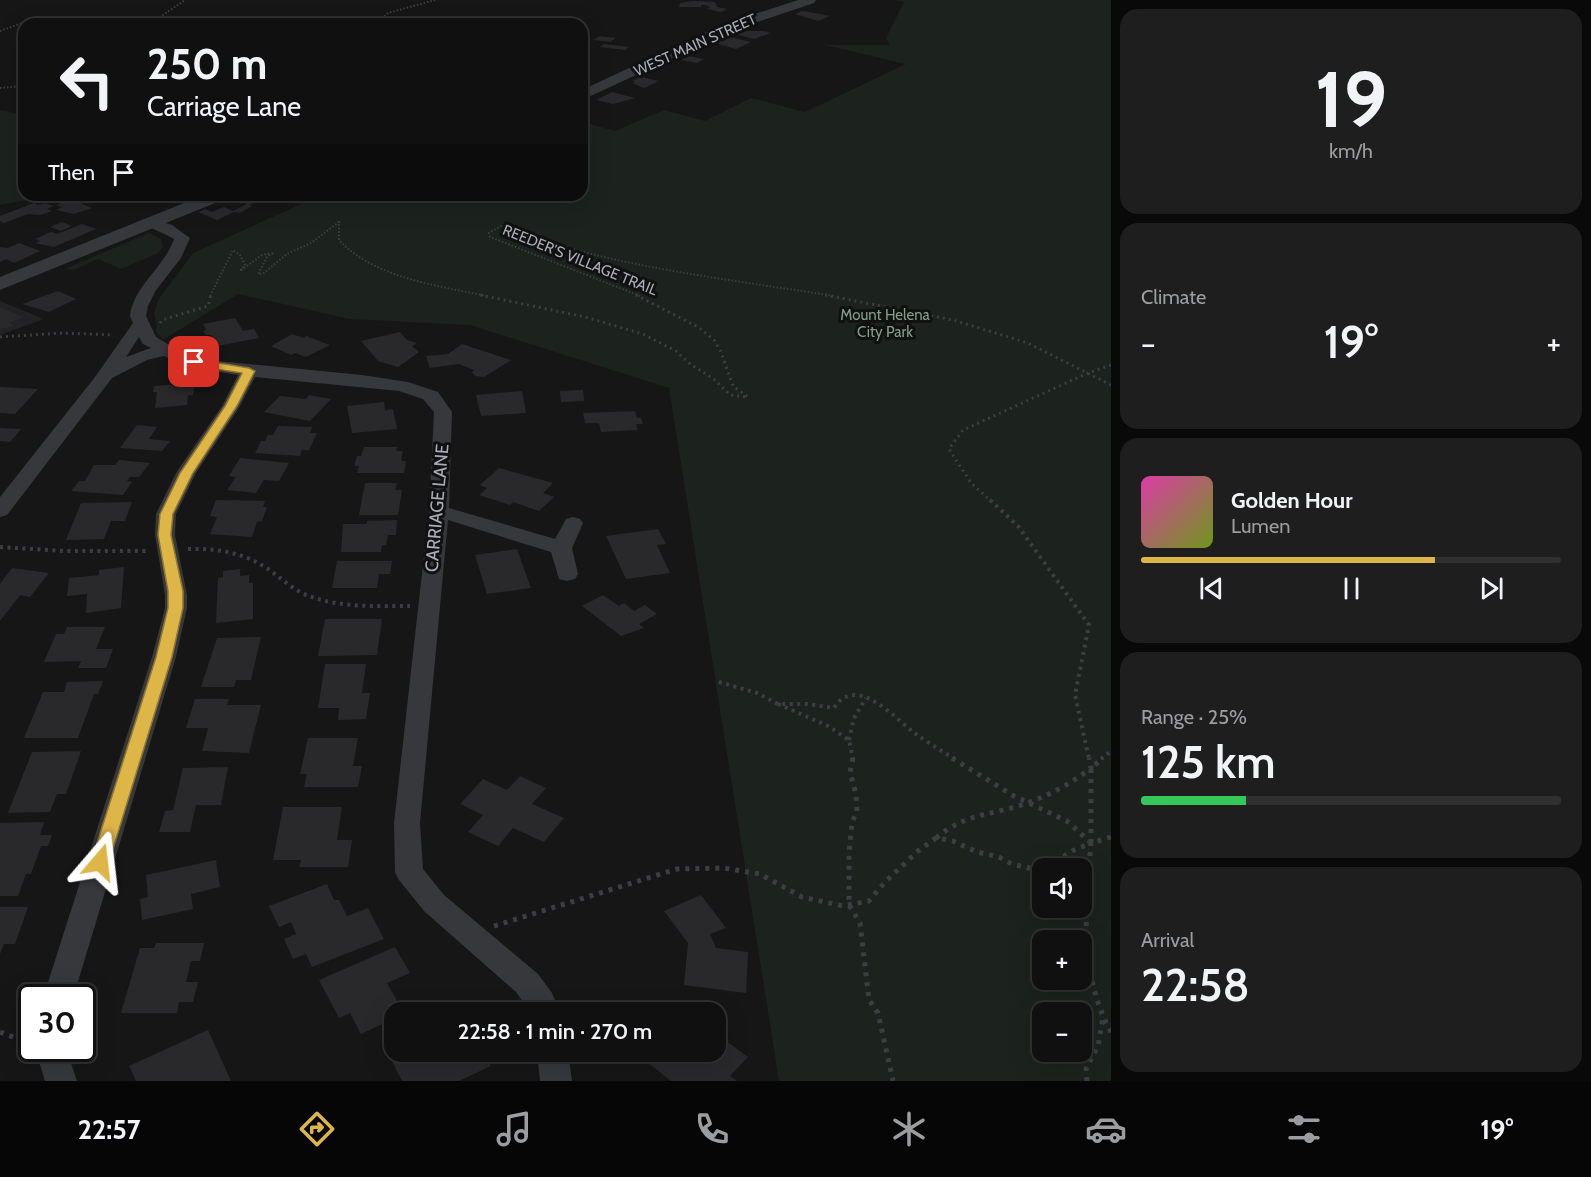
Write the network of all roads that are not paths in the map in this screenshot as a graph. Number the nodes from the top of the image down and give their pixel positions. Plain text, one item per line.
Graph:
1 (810, 0) edge
2 (588, 93) edge
3 (204, 201) edge
4 (151, 222) junction
5 (0, 284) edge
6 (143, 337) junction
7 (249, 371) junction
8 (101, 381) junction
9 (0, 511) edge
10 (439, 511) junction
11 (573, 523) dead end
12 (561, 548) junction
13 (567, 574) dead end
14 (62, 984) edge
15 (539, 1002) edge
16 (55, 1062) edge
17 (554, 1062) edge
18 (61, 1081) edge
19 (556, 1081) edge

1 - 2 street, WEST MAIN STREET
3 - 4 street
4 - 5 street
4 - 6 street
6 - 7 street, CARRIAGE LANE
6 - 8 street
6 - 8 street
7 - 10 street, CARRIAGE LANE
7 - 14 street
8 - 9 street
10 - 12 street
10 - 15 street, CARRIAGE LANE
11 - 12 street
12 - 13 street
16 - 18 street
17 - 19 street

